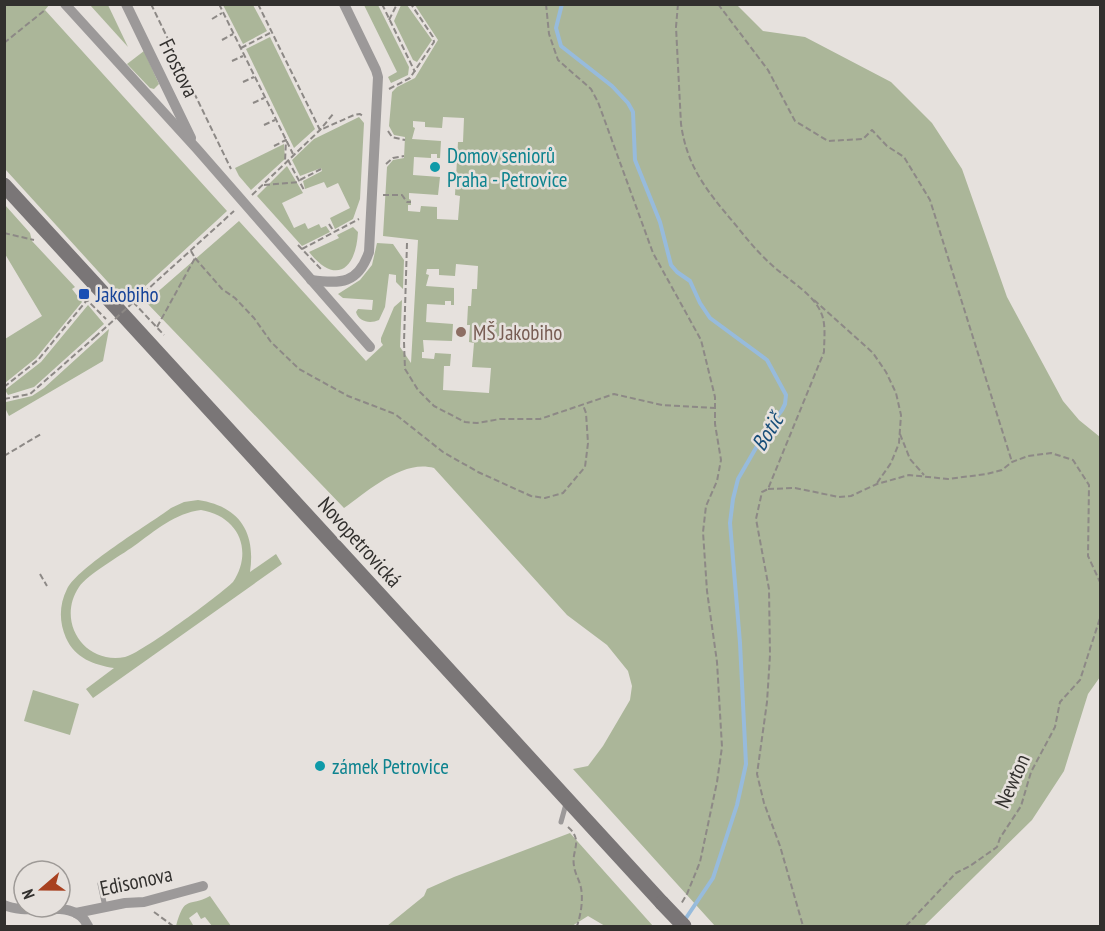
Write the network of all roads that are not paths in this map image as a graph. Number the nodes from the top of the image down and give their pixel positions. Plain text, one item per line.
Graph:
1 (65, 4) edge
2 (126, 4) edge
3 (344, 4) edge
4 (197, 149) junction
5 (4, 185) edge
6 (312, 280) junction
7 (370, 347) dead end
8 (567, 799) junction
9 (561, 822) road end
10 (100, 884) dead end
11 (203, 886) dead end
12 (5, 905) edge
13 (105, 907) junction
14 (76, 913) junction
15 (88, 927) edge
16 (684, 927) edge

1 - 4 street
2 - 4 street, Frostova
3 - 6 street
4 - 6 street
5 - 8 main road, Novopetrovická
6 - 7 street
8 - 9 lane
8 - 16 main road, Novopetrovická, bridge
10 - 13 lane
11 - 13 street, Edisonova
12 - 14 street, Edisonova
13 - 14 street, Edisonova
14 - 15 street, Edisonova

